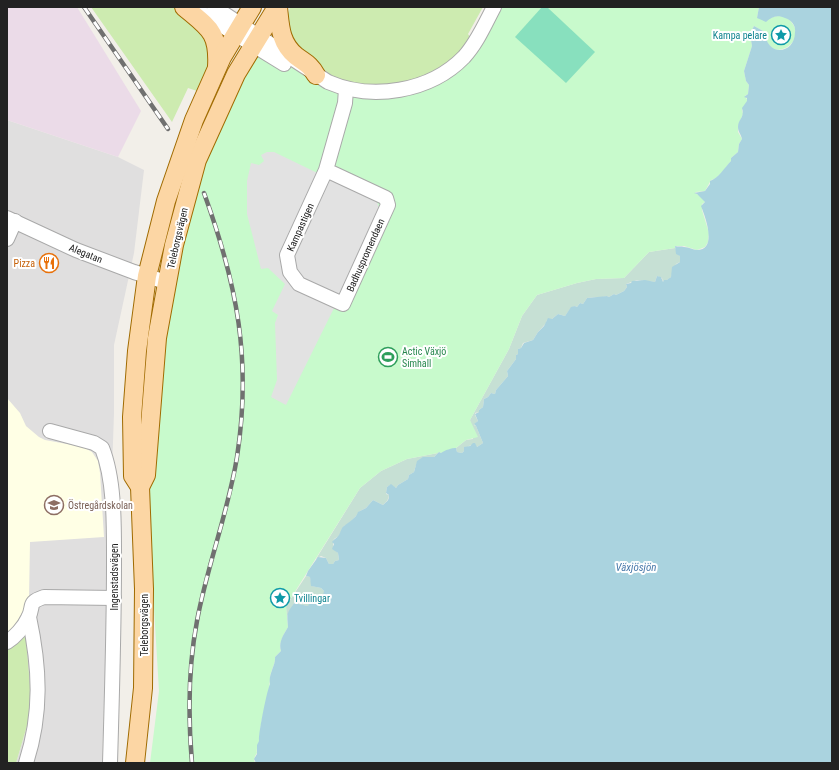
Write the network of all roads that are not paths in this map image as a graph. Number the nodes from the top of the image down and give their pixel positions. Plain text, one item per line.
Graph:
1 (184, 7) edge
2 (192, 7) edge
3 (214, 7) edge
4 (252, 7) edge
5 (278, 7) edge
6 (494, 7) edge
7 (238, 30) junction
8 (256, 41) junction
9 (217, 69) junction
10 (322, 79) junction
11 (346, 89) junction
12 (326, 170) junction
13 (11, 219) edge
14 (7, 239) edge
15 (147, 276) junction
16 (166, 282) junction
17 (343, 304) joint
18 (50, 431) dead end
19 (140, 487) junction
20 (114, 598) junction
21 (29, 617) junction
22 (7, 642) edge
23 (26, 763) edge
24 (110, 763) edge
25 (135, 763) edge

1 - 9 main road
2 - 7 street
3 - 7 street
4 - 7 main road, Teleborgsvägen
5 - 8 main road, Teleborgsvägen
5 - 10 main road
6 - 11 street
7 - 8 street
7 - 9 main road, Teleborgsvägen
8 - 10 street
8 - 16 main road, Teleborgsvägen
9 - 15 main road, Teleborgsvägen
10 - 11 street
11 - 12 street, Kampastigen
12 - 17 street, Kampastigen
12 - 17 street, Badhuspromendaen
13 - 14 street
13 - 15 street, Alegatan
15 - 16 street, Alegatan
15 - 19 main road, Teleborgsvägen
16 - 19 main road, Teleborgsvägen
18 - 20 street, Ingenstadsvägen
19 - 25 main road, Teleborgsvägen
20 - 21 street
20 - 24 street, Ingenstadsvägen
21 - 22 street
21 - 23 street

